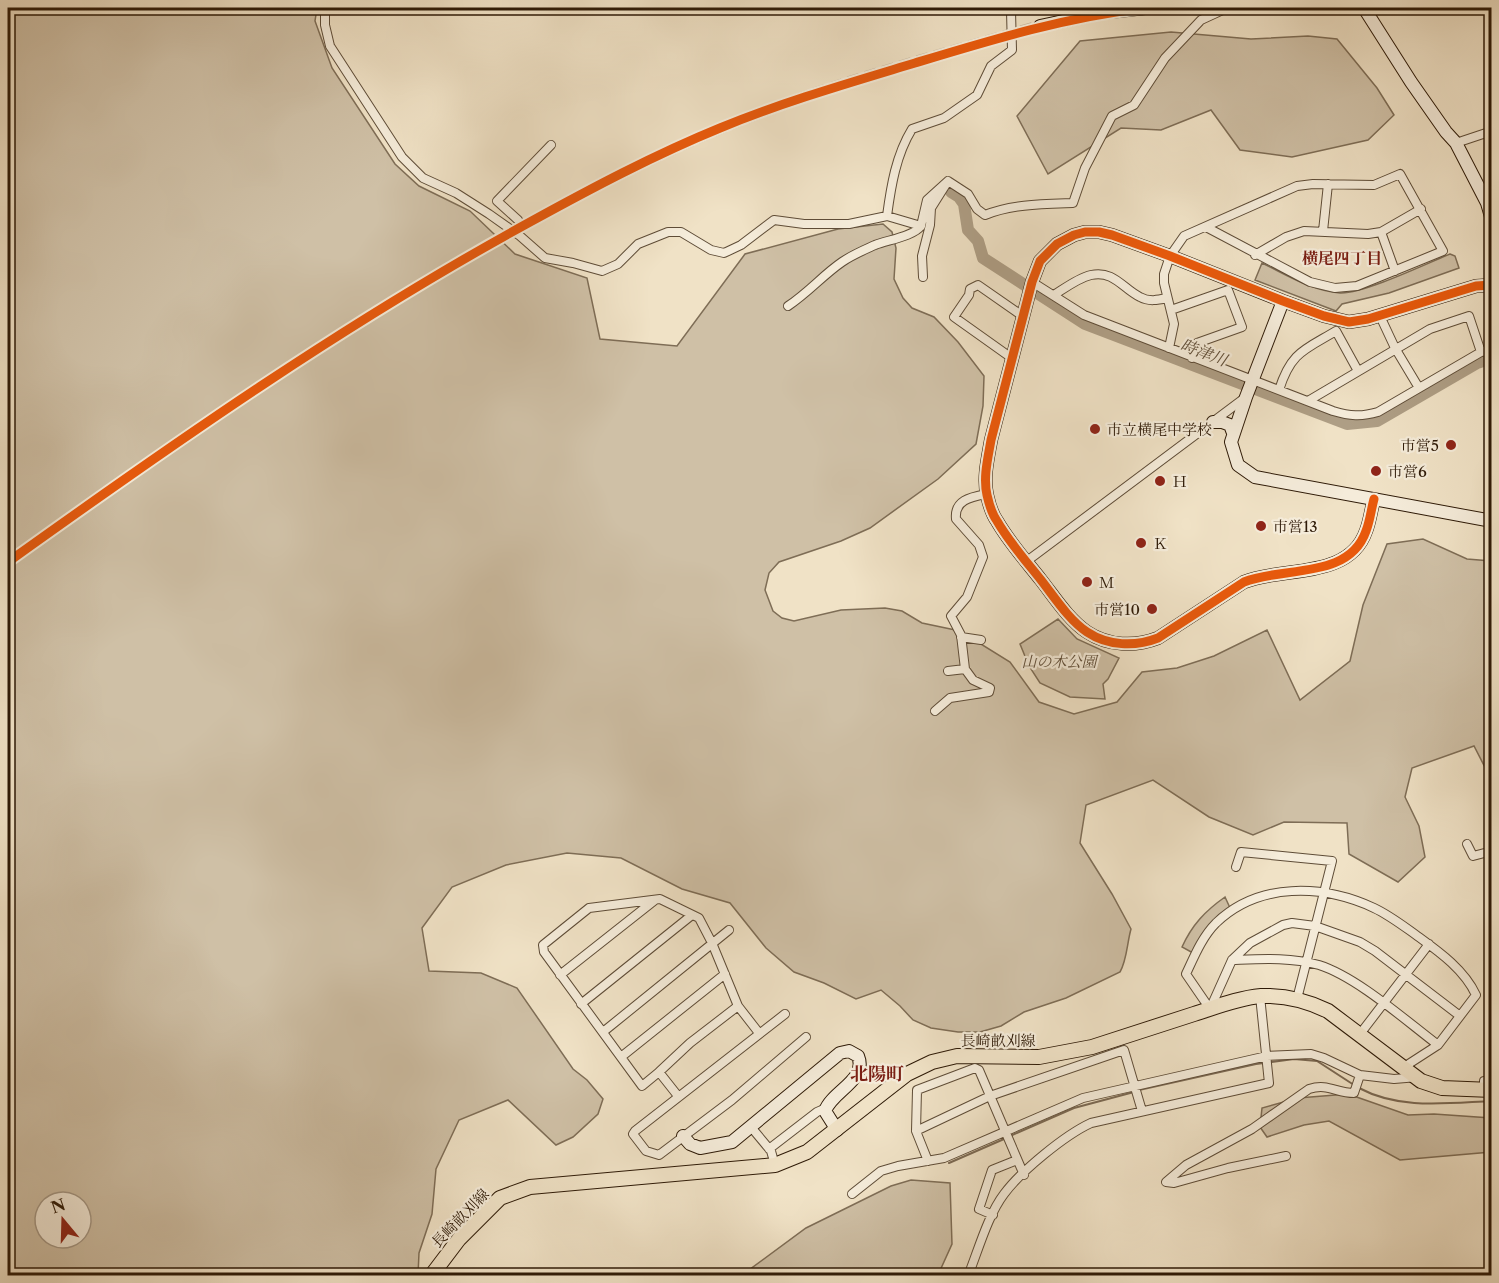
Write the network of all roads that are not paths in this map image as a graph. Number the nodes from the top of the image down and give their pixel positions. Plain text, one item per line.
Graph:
1 (325, 8) edge
2 (1015, 8) edge
3 (1145, 8) edge
4 (1227, 8) edge
5 (1364, 8) edge
6 (1040, 26) tunnel mouth
7 (1491, 131) edge
8 (1456, 143) junction
9 (551, 145) dead end
10 (948, 181) junction
11 (1328, 184) junction
12 (1421, 209) junction
13 (887, 216) junction
14 (518, 220) dead end
15 (1491, 220) edge
16 (921, 225) junction
17 (1206, 227) junction
18 (1323, 231) junction
19 (1381, 232) junction
20 (1255, 255) junction
21 (1170, 256) junction
22 (1395, 271) junction
23 (923, 277) dead end
24 (1032, 282) junction
25 (1491, 285) edge
26 (1054, 295) junction
27 (1167, 298) junction
28 (1283, 302) junction
29 (788, 306) dead end
30 (1171, 310) junction
31 (1380, 316) junction
32 (1024, 317) junction
33 (1169, 348) junction
34 (1395, 348) junction
35 (1491, 350) edge
36 (1481, 352) junction
37 (1192, 358) junction
38 (1013, 359) junction
39 (1358, 371) junction
40 (1252, 380) junction
41 (1419, 388) junction
42 (1279, 390) junction
43 (1246, 397) junction
44 (1308, 401) junction
45 (1213, 422) junction
46 (1233, 433) junction
47 (986, 494) junction
48 (1374, 499) junction
49 (1491, 521) edge
50 (1027, 561) junction
51 (961, 637) junction
52 (981, 640) dead end
53 (965, 669) junction
54 (948, 671) dead end
55 (935, 711) dead end
56 (1467, 844) dead end
57 (1489, 853) edge
58 (1236, 867) dead end
59 (1490, 869) edge
60 (1323, 893) junction
61 (655, 899) junction
62 (692, 915) junction
63 (1315, 926) junction
64 (729, 930) dead end
65 (712, 943) junction
66 (1429, 944) junction
67 (1491, 945) edge
68 (1232, 960) junction
69 (1305, 962) junction
70 (724, 974) junction
71 (1406, 974) junction
72 (561, 975) junction
73 (1260, 996) junction
74 (1297, 999) junction
75 (581, 1004) junction
76 (1384, 1004) junction
77 (738, 1006) junction
78 (1210, 1009) junction
79 (785, 1014) dead end
80 (1460, 1016) junction
81 (603, 1032) junction
82 (759, 1033) junction
83 (1360, 1034) junction
84 (806, 1037) dead end
85 (1437, 1045) junction
86 (621, 1057) junction
87 (1268, 1060) junction
88 (1404, 1067) junction
89 (659, 1071) junction
90 (1420, 1079) junction
91 (1358, 1082) junction
92 (1490, 1085) edge
93 (1136, 1089) junction
94 (678, 1096) junction
95 (990, 1096) junction
96 (826, 1108) junction
97 (1142, 1112) junction
98 (752, 1127) junction
99 (837, 1130) junction
100 (916, 1131) junction
101 (1007, 1135) junction
102 (683, 1136) junction
103 (770, 1149) junction
104 (1286, 1156) dead end
105 (1017, 1160) junction
106 (928, 1161) junction
107 (775, 1165) junction
108 (1023, 1175) junction
109 (852, 1194) dead end
110 (993, 1215) junction
111 (431, 1275) edge
112 (968, 1275) edge

1 - 13 street
2 - 13 street
3 - 6 street
4 - 10 street
5 - 8 street
7 - 8 street
8 - 15 street
9 - 14 street
10 - 16 street
10 - 23 street
11 - 12 street
11 - 17 street
11 - 18 street
12 - 19 street
12 - 22 street
13 - 16 street
16 - 29 street
17 - 20 street
17 - 21 street
18 - 19 street
18 - 20 street
19 - 22 street
20 - 22 street
21 - 24 street
21 - 27 street
21 - 28 street
24 - 26 street
24 - 32 street
25 - 31 street
26 - 27 street
26 - 33 street
27 - 30 street
28 - 31 street
28 - 40 street
30 - 33 street
30 - 37 street
31 - 34 street
32 - 38 street
32 - 38 street
33 - 37 street
34 - 36 street
34 - 39 street
34 - 41 street
35 - 36 street
36 - 41 street
37 - 40 street
38 - 47 street
39 - 42 street
39 - 44 street
40 - 42 street
40 - 43 street
41 - 44 street
42 - 44 street
43 - 45 street
43 - 46 street
45 - 46 street
45 - 50 street
46 - 48 street
47 - 50 street
47 - 51 street
48 - 49 street
48 - 50 street
51 - 52 street
51 - 53 street
53 - 54 street
53 - 55 street
56 - 57 street
57 - 59 street
58 - 60 street
59 - 67 street
60 - 63 street
60 - 66 street
60 - 78 street
61 - 62 street
61 - 72 street
61 - 72 street
62 - 65 street
62 - 75 street
63 - 68 street
63 - 69 street
63 - 71 street
64 - 65 street
65 - 70 street
65 - 81 street
66 - 71 street
66 - 80 street
68 - 69 street
68 - 78 street
69 - 74 street
69 - 76 street
70 - 77 street
70 - 86 street
71 - 76 street
71 - 80 street
72 - 75 street
73 - 74 main road, 長崎畝刈線
73 - 78 main road, 長崎畝刈線
73 - 87 street
74 - 83 main road, 長崎畝刈線
75 - 81 street
76 - 83 street
76 - 85 street
77 - 82 street
77 - 89 street
78 - 99 main road, 長崎畝刈線
79 - 82 street
80 - 85 street
81 - 86 street
82 - 94 street
83 - 88 main road, 長崎畝刈線
84 - 102 street
85 - 88 street
86 - 89 street
87 - 91 street
87 - 93 street
87 - 97 street
88 - 90 main road, 長崎畝刈線
89 - 94 street
90 - 91 street
90 - 92 main road, 長崎畝刈線
91 - 104 street
93 - 95 street
93 - 97 street
93 - 101 street
94 - 102 street
95 - 100 street
95 - 100 street
95 - 101 street
96 - 98 street
96 - 99 street
96 - 103 street
97 - 108 street
98 - 102 street
98 - 103 street
99 - 107 main road, 長崎畝刈線
100 - 106 street
101 - 105 street
101 - 106 street
103 - 107 street
105 - 108 street
105 - 110 street
106 - 109 street
107 - 111 main road, 長崎畝刈線
108 - 110 street
110 - 112 street

